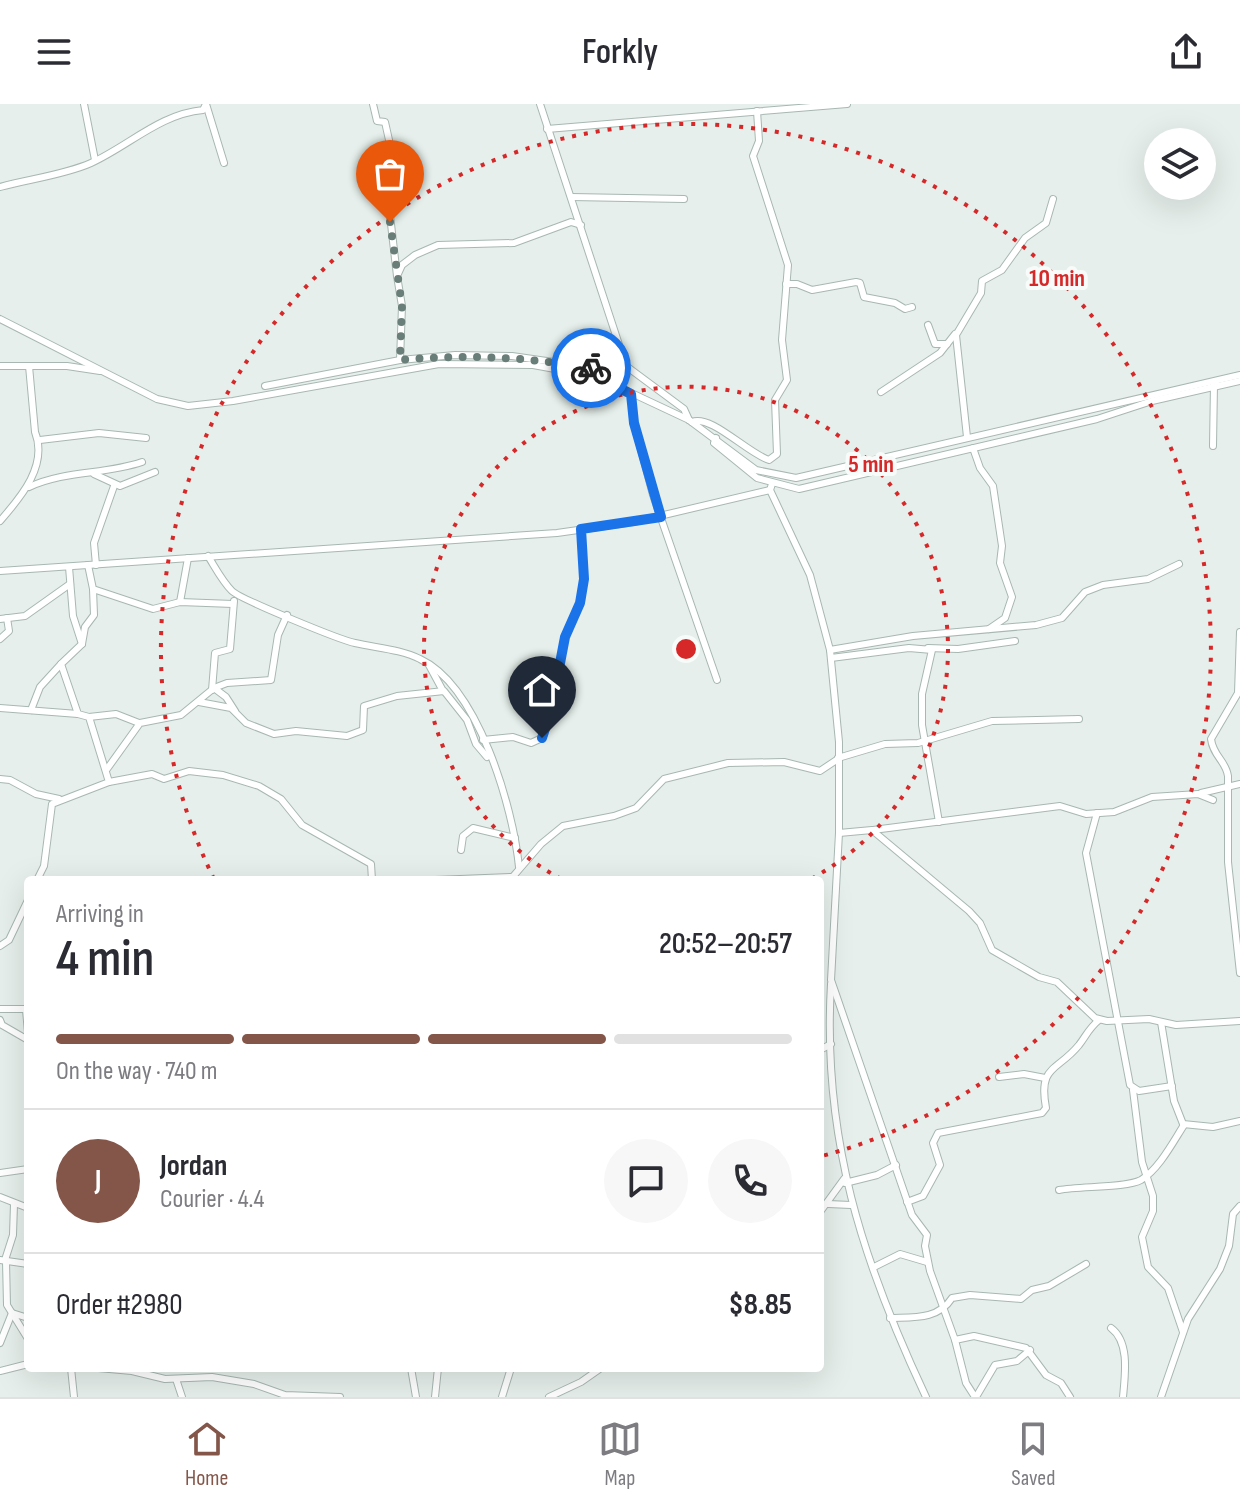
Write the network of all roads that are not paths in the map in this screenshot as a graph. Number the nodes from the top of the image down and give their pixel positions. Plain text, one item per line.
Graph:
1 (84, 104) edge
2 (206, 104) edge
3 (373, 104) edge
4 (540, 104) edge
5 (847, 104) edge
6 (757, 111) junction
7 (547, 129) junction
8 (389, 140) dead end
9 (95, 160) junction
10 (224, 163) dead end
11 (0, 187) edge
12 (571, 197) junction
13 (388, 198) dead end
14 (684, 199) dead end
15 (1053, 199) dead end
16 (581, 225) junction
17 (397, 276) junction
18 (786, 284) junction
19 (912, 307) dead end
20 (0, 319) edge
21 (928, 325) dead end
22 (953, 344) junction
23 (400, 360) junction
24 (0, 366) edge
25 (29, 366) junction
26 (626, 366) junction
27 (611, 369) junction
28 (105, 371) junction
29 (1240, 378) edge
30 (604, 380) junction
31 (1215, 384) junction
32 (265, 386) dead end
33 (881, 392) dead end
34 (631, 394) junction
35 (691, 421) junction
36 (967, 437) junction
37 (146, 438) dead end
38 (716, 438) junction
39 (40, 440) junction
40 (1213, 446) dead end
41 (973, 448) junction
42 (142, 462) dead end
43 (91, 472) junction
44 (155, 472) dead end
45 (35, 473) junction
46 (46, 481) junction
47 (114, 486) junction
48 (29, 487) junction
49 (771, 487) junction
50 (661, 517) junction
51 (0, 521) edge
52 (581, 529) junction
53 (208, 556) junction
54 (188, 558) junction
55 (1179, 564) dead end
56 (92, 565) junction
57 (69, 567) junction
58 (0, 571) edge
59 (70, 584) junction
60 (93, 589) junction
61 (235, 594) junction
62 (180, 602) junction
63 (233, 604) junction
64 (287, 615) junction
65 (73, 616) junction
66 (4, 619) edge
67 (87, 624) junction
68 (988, 630) junction
69 (958, 632) junction
70 (1240, 632) edge
71 (0, 639) edge
72 (1015, 641) dead end
73 (82, 644) junction
74 (928, 648) junction
75 (958, 649) junction
76 (830, 650) junction
77 (831, 658) junction
78 (427, 662) junction
79 (61, 664) junction
80 (717, 680) dead end
81 (213, 689) junction
82 (443, 691) junction
83 (199, 702) junction
84 (0, 708) edge
85 (31, 710) junction
86 (235, 711) junction
87 (78, 714) junction
88 (89, 717) junction
89 (1079, 719) dead end
90 (140, 723) junction
91 (483, 740) junction
92 (925, 741) junction
93 (838, 759) junction
94 (490, 760) junction
95 (107, 769) junction
96 (0, 779) edge
97 (109, 782) junction
98 (1240, 784) edge
99 (1227, 788) junction
100 (1198, 794) junction
101 (59, 799) junction
102 (1213, 800) dead end
103 (1097, 813) junction
104 (939, 822) junction
105 (872, 830) junction
106 (839, 833) junction
107 (515, 838) junction
108 (461, 850) dead end
109 (519, 867) junction
110 (39, 876) edge
111 (372, 876) edge
112 (512, 876) edge
113 (24, 908) edge
114 (0, 946) edge
115 (1240, 973) edge
116 (831, 980) junction
117 (0, 1009) edge
118 (24, 1010) edge
119 (0, 1020) edge
120 (1099, 1020) junction
121 (1116, 1021) junction
122 (1240, 1021) edge
123 (1161, 1022) junction
124 (24, 1038) edge
125 (831, 1044) junction
126 (824, 1048) edge
127 (999, 1077) dead end
128 (1045, 1078) junction
129 (1172, 1086) junction
130 (1133, 1090) junction
131 (1240, 1121) edge
132 (1184, 1125) junction
133 (896, 1165) junction
134 (24, 1170) edge
135 (0, 1173) edge
136 (1147, 1174) junction
137 (845, 1181) junction
138 (1059, 1190) dead end
139 (0, 1197) edge
140 (907, 1202) junction
141 (14, 1204) junction
142 (851, 1205) junction
143 (1240, 1206) edge
144 (24, 1207) edge
145 (824, 1207) edge
146 (824, 1209) edge
147 (4, 1260) edge
148 (927, 1262) junction
149 (24, 1263) edge
150 (1086, 1264) dead end
151 (874, 1267) junction
152 (944, 1310) junction
153 (12, 1313) junction
154 (24, 1317) edge
155 (890, 1318) junction
156 (1111, 1328) dead end
157 (24, 1332) edge
158 (1183, 1332) junction
159 (956, 1337) junction
160 (0, 1343) edge
161 (1030, 1350) junction
162 (24, 1365) edge
163 (0, 1371) edge
164 (71, 1372) edge
165 (126, 1372) edge
166 (212, 1372) edge
167 (412, 1372) edge
168 (438, 1372) edge
169 (510, 1372) edge
170 (595, 1372) edge
171 (213, 1377) junction
172 (176, 1379) junction
173 (276, 1395) edge
174 (74, 1397) edge
175 (182, 1397) edge
176 (340, 1397) edge
177 (416, 1397) edge
178 (435, 1397) edge
179 (502, 1397) edge
180 (549, 1397) edge
181 (926, 1397) edge
182 (976, 1397) edge
183 (1070, 1397) edge
184 (1123, 1397) edge
185 (1161, 1397) edge

1 - 9 street
2 - 9 street
2 - 10 street
3 - 8 street
4 - 7 street
5 - 6 street
6 - 7 street
6 - 18 street
7 - 12 street
9 - 11 street
12 - 14 street
12 - 16 street
13 - 17 street
15 - 22 street
16 - 17 street
16 - 26 street
17 - 23 street
18 - 19 street
18 - 35 street
20 - 28 street
21 - 22 street
22 - 33 street
22 - 36 street
23 - 27 street
23 - 32 street
24 - 25 street
25 - 28 street
25 - 39 street
26 - 27 street
26 - 35 street
27 - 30 street
28 - 30 street
29 - 31 street
30 - 34 street
31 - 36 street
31 - 40 street
31 - 41 street
34 - 35 street
34 - 50 street
35 - 38 street
36 - 38 street
37 - 39 street
38 - 49 street
39 - 45 street
41 - 49 street
41 - 68 street
42 - 43 street
43 - 46 street
43 - 47 street
44 - 47 street
45 - 46 street
45 - 48 street
46 - 48 street
47 - 56 street
48 - 51 street
49 - 50 street
49 - 76 street
50 - 52 street
50 - 80 street
52 - 53 street
52 - 91 street
53 - 54 street
53 - 61 street
54 - 56 street
54 - 62 street
55 - 68 street
56 - 57 street
56 - 60 street
57 - 58 street
57 - 59 street
59 - 65 street
59 - 66 street
60 - 62 street
60 - 67 street
61 - 63 street
61 - 64 street
62 - 63 street
63 - 81 street
64 - 78 street
64 - 81 street
65 - 67 street
65 - 73 street
66 - 71 street
67 - 73 street
68 - 69 street
69 - 75 street
69 - 76 street
70 - 99 street
72 - 75 street
73 - 79 street
74 - 75 street
74 - 77 street
74 - 92 street
76 - 77 street
77 - 93 street
78 - 82 street
78 - 91 street
79 - 85 street
79 - 87 street
81 - 83 street
81 - 86 street
82 - 86 street
82 - 94 street
83 - 86 street
83 - 90 street
84 - 85 street
85 - 87 street
87 - 88 street
88 - 90 street
88 - 95 street
89 - 92 street
90 - 95 street
91 - 94 street
92 - 93 street
92 - 104 street
93 - 106 street
93 - 109 street
94 - 107 street
95 - 97 street
96 - 101 street
97 - 101 street
97 - 111 street
98 - 99 street
99 - 100 street
99 - 115 street
100 - 102 street
100 - 103 street
101 - 110 street
103 - 104 street
103 - 121 street
104 - 105 street
105 - 106 street
105 - 120 street
106 - 116 street
107 - 108 street
107 - 109 street
109 - 112 street
113 - 114 street
116 - 125 street
116 - 133 street
117 - 118 street
119 - 124 street
120 - 121 street
120 - 128 street
121 - 123 street
121 - 130 street
122 - 123 street
123 - 129 street
125 - 126 street
125 - 137 street
127 - 128 street
128 - 140 street
129 - 130 street
129 - 132 street
130 - 136 street
131 - 132 street
132 - 136 street
133 - 137 street
133 - 140 street
134 - 135 street
136 - 138 street
136 - 158 street
137 - 142 street
137 - 145 street
139 - 141 street
140 - 148 street
141 - 144 street
141 - 147 street
142 - 146 street
142 - 151 street
143 - 158 street
147 - 149 street
147 - 153 street
148 - 151 street
148 - 152 street
150 - 152 street
151 - 155 street
152 - 155 street
152 - 159 street
153 - 154 street
153 - 157 street
153 - 160 street
155 - 181 street
156 - 184 street
158 - 185 street
159 - 161 street
159 - 182 street
161 - 182 street
161 - 183 street
162 - 163 street
164 - 174 street
165 - 172 street
166 - 171 street
167 - 177 street
168 - 178 street
169 - 179 street
170 - 180 street
171 - 172 street
171 - 173 street
172 - 175 street
173 - 176 street

